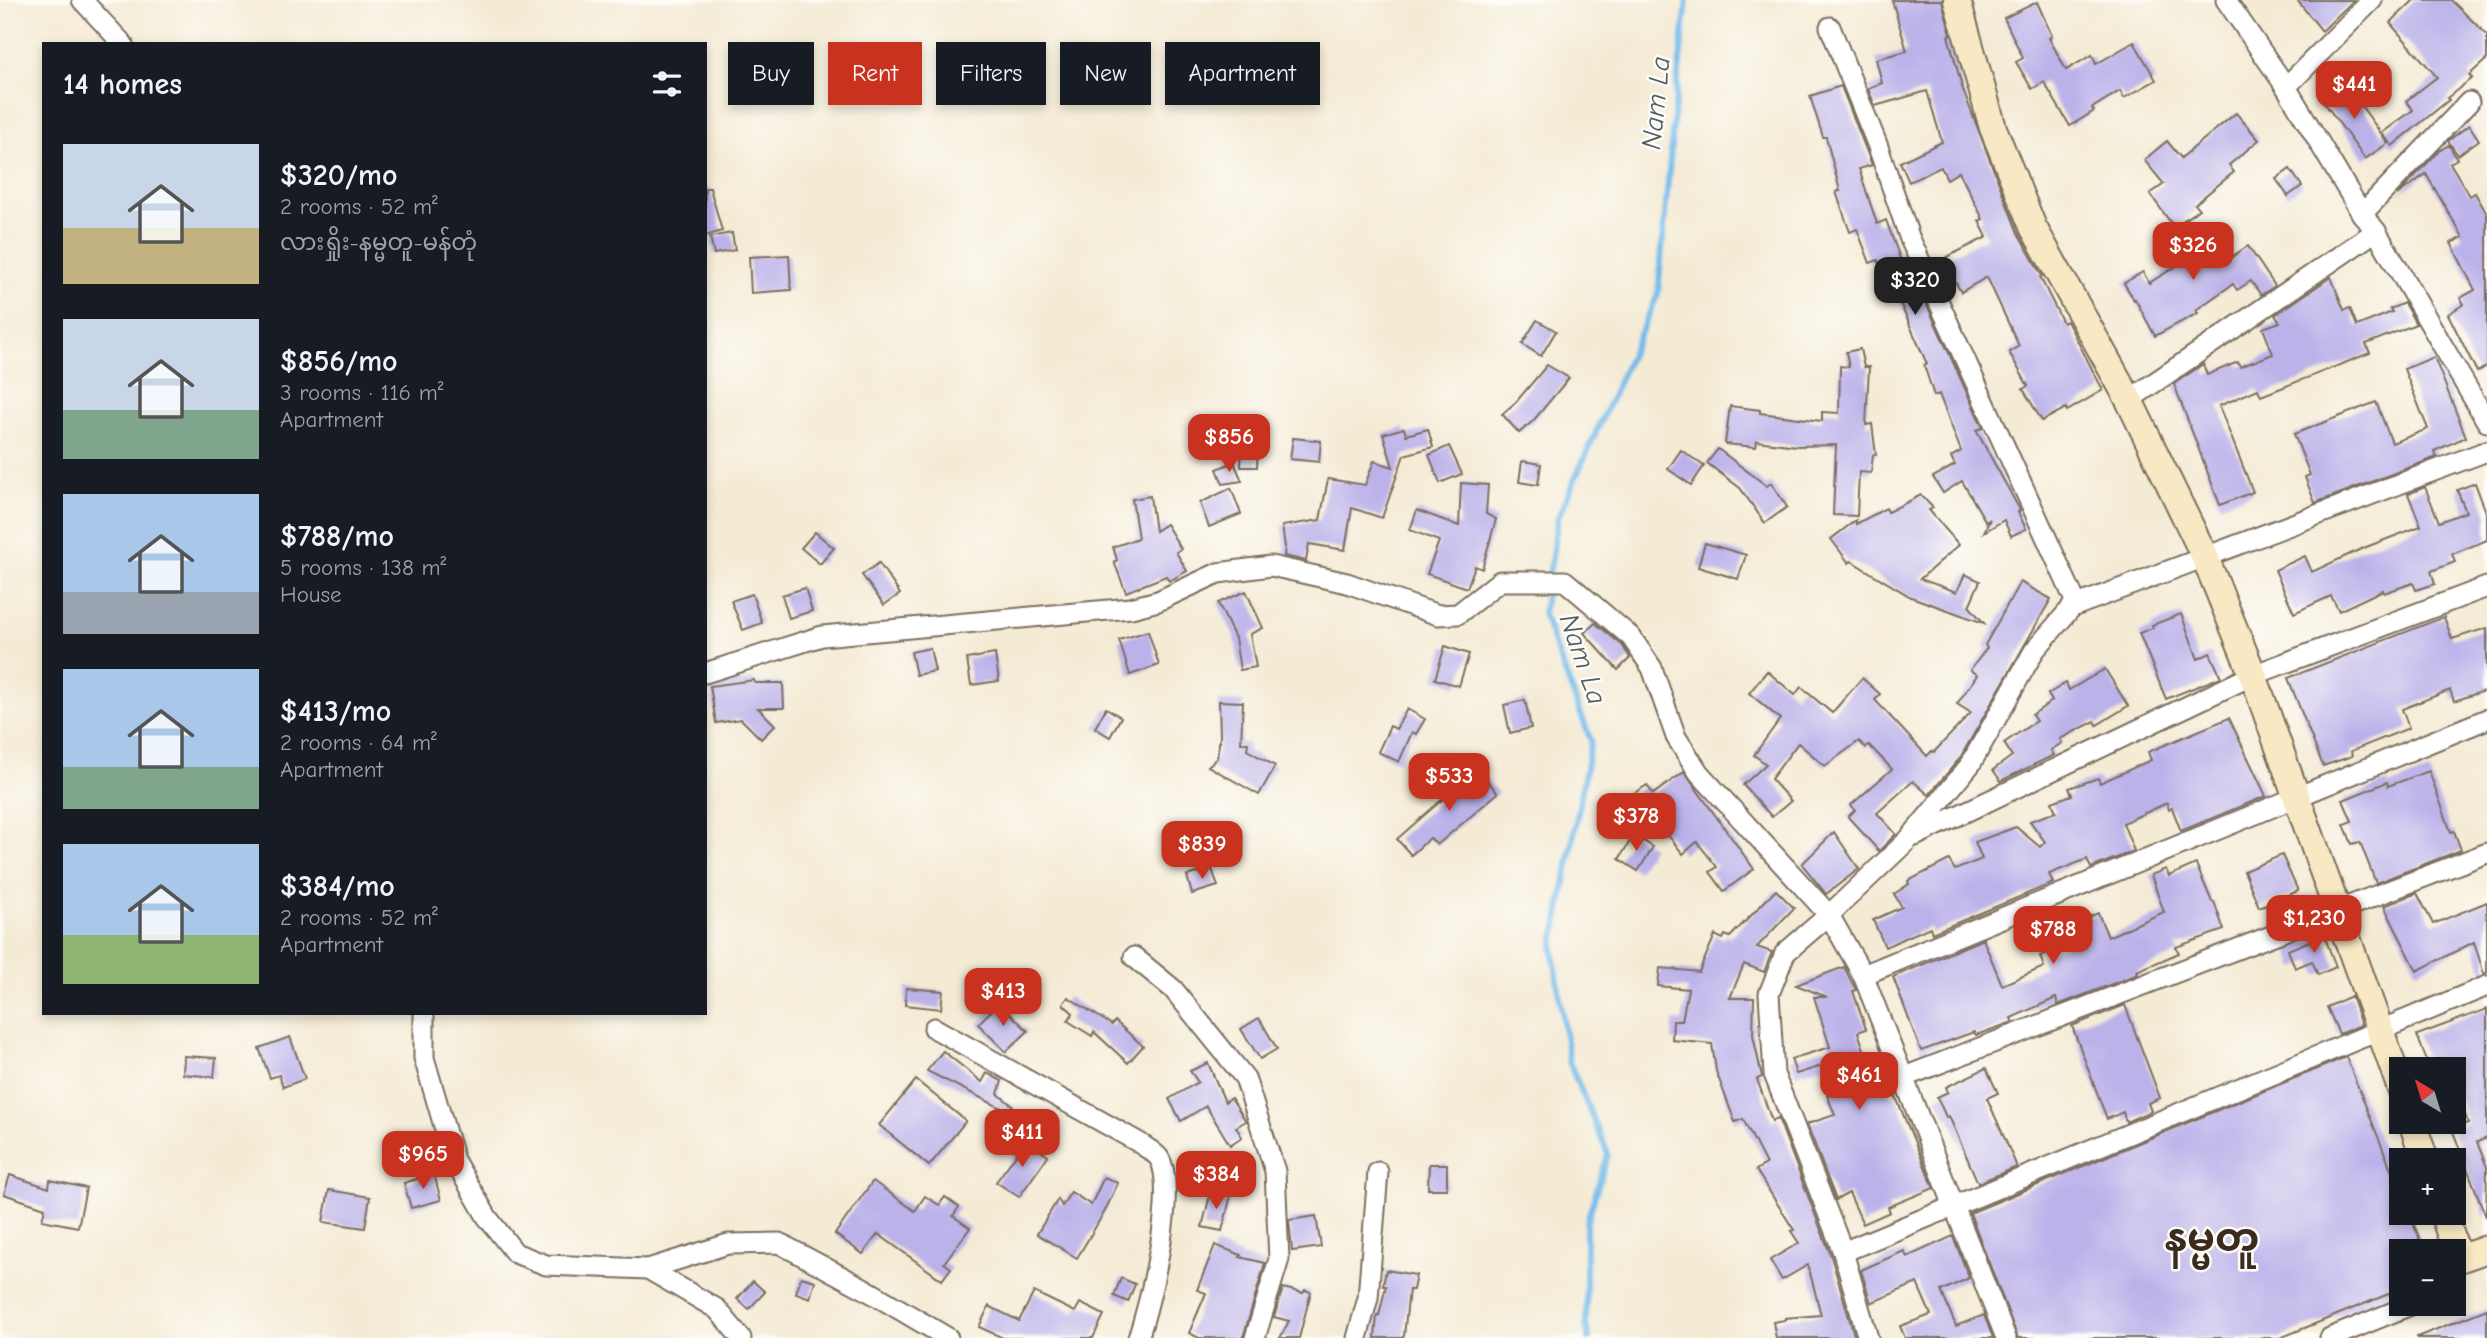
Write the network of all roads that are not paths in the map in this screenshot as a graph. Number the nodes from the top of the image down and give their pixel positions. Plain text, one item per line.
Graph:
1 (82, 0) edge
2 (1957, 0) edge
3 (2226, 0) edge
4 (2372, 0) edge
5 (1830, 27) dead end
6 (121, 42) edge
7 (2286, 88) junction
8 (2469, 102) dead end
9 (2362, 214) junction
10 (2376, 231) junction
11 (2129, 400) junction
12 (2487, 422) edge
13 (2487, 451) edge
14 (2204, 555) junction
15 (2487, 587) edge
16 (2077, 605) junction
17 (707, 672) edge
18 (2253, 675) junction
19 (2487, 719) edge
20 (2296, 797) junction
21 (1908, 840) junction
22 (2487, 853) edge
23 (2337, 911) junction
24 (1829, 915) junction
25 (1134, 957) dead end
26 (1863, 975) junction
27 (2487, 986) edge
28 (424, 1015) edge
29 (934, 1028) dead end
30 (2381, 1030) junction
31 (2390, 1057) edge
32 (1903, 1077) junction
33 (1378, 1172) dead end
34 (1954, 1206) junction
35 (2487, 1249) edge
36 (1843, 1252) junction
37 (2466, 1261) edge
38 (649, 1269) junction
39 (2389, 1314) edge
40 (741, 1338) edge
41 (948, 1338) edge
42 (1138, 1338) edge
43 (1255, 1338) edge
44 (1357, 1338) edge
45 (1868, 1338) edge
46 (2006, 1338) edge
47 (2330, 1338) edge

1 - 6 street
2 - 11 main road
3 - 7 street
4 - 7 street
5 - 16 street
7 - 9 street
8 - 9 street
9 - 10 street
10 - 11 street
10 - 12 street
11 - 14 main road
13 - 14 street
14 - 16 street
14 - 18 main road
15 - 18 street
16 - 21 street
17 - 24 street
18 - 20 main road
18 - 21 street
19 - 20 street
20 - 23 main road
20 - 26 street
21 - 24 street
22 - 23 street
23 - 30 main road
23 - 32 street
24 - 26 street
24 - 36 street
25 - 43 street
26 - 32 street
27 - 30 street
28 - 38 street
29 - 42 street
30 - 31 main road
30 - 34 street
32 - 34 street
33 - 44 street
34 - 36 street
34 - 46 street
35 - 37 main road
36 - 45 street
38 - 40 street
38 - 41 street
39 - 47 street

